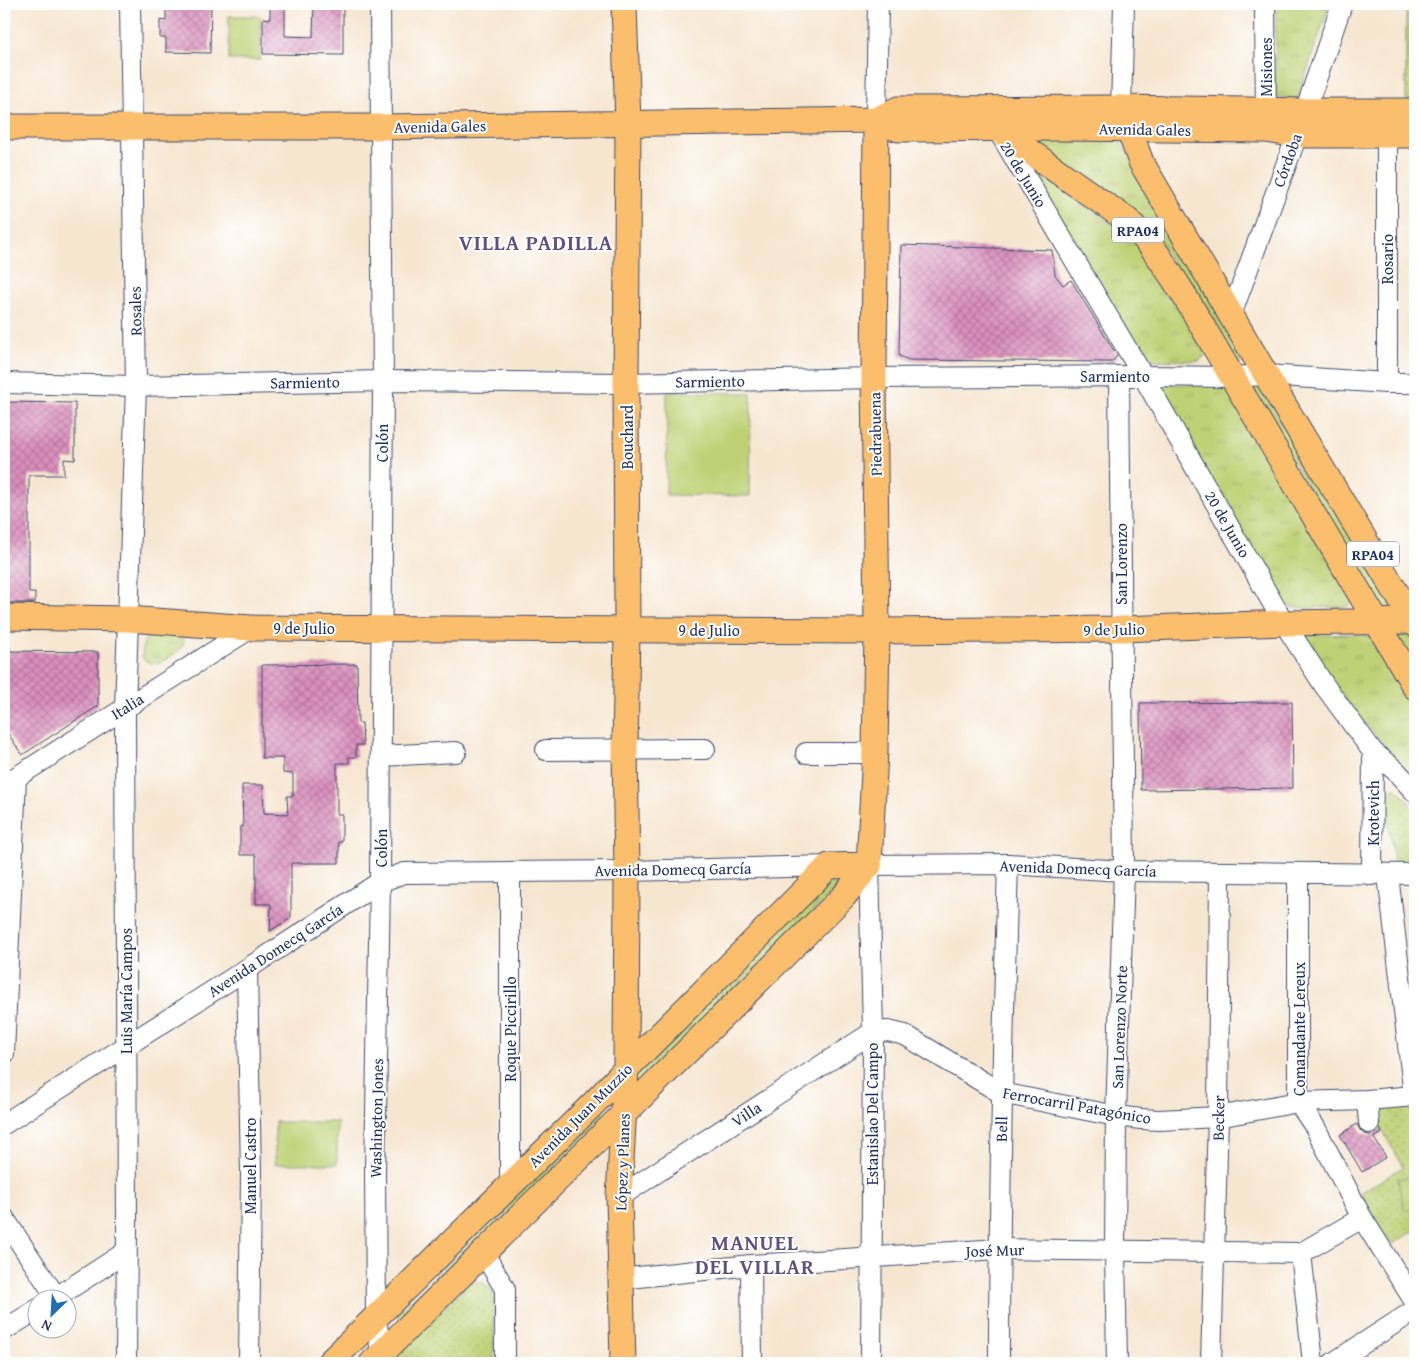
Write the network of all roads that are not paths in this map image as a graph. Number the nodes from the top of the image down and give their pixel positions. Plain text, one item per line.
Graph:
1 (130, 4) edge
2 (380, 4) edge
3 (624, 4) edge
4 (878, 4) edge
5 (1124, 4) edge
6 (1265, 4) edge
7 (1342, 4) edge
8 (1415, 111) edge
9 (1125, 118) junction
10 (876, 120) junction
11 (1266, 120) junction
12 (1300, 123) junction
13 (628, 124) junction
14 (4, 127) edge
15 (132, 127) junction
16 (381, 127) junction
17 (996, 128) junction
18 (1387, 135) junction
19 (1415, 135) edge
20 (1231, 315) junction
21 (1266, 375) junction
22 (1120, 376) junction
23 (1144, 376) junction
24 (1232, 377) junction
25 (874, 378) junction
26 (383, 381) junction
27 (4, 382) edge
28 (626, 383) junction
29 (1387, 383) junction
30 (1415, 383) edge
31 (136, 386) junction
32 (4, 616) edge
33 (128, 619) junction
34 (1377, 622) junction
35 (1415, 622) edge
36 (1284, 623) junction
37 (251, 628) junction
38 (381, 629) junction
39 (1121, 629) junction
40 (627, 630) junction
41 (877, 631) junction
42 (1415, 687) edge
43 (126, 708) junction
44 (705, 749) dead end
45 (546, 750) dead end
46 (625, 750) junction
47 (456, 752) dead end
48 (875, 752) junction
49 (1374, 752) junction
50 (806, 753) dead end
51 (381, 756) junction
52 (10, 781) edge
53 (1415, 792) edge
54 (1008, 864) junction
55 (870, 865) junction
56 (829, 866) junction
57 (627, 871) junction
58 (1124, 871) junction
59 (510, 872) junction
60 (1220, 872) junction
61 (1298, 873) junction
62 (1415, 874) edge
63 (1380, 875) junction
64 (380, 882) junction
65 (247, 969) junction
66 (872, 1032) junction
67 (126, 1046) junction
68 (4, 1054) edge
69 (626, 1069) junction
70 (1001, 1093) junction
71 (1415, 1096) edge
72 (1367, 1100) junction
73 (1298, 1102) junction
74 (624, 1115) junction
75 (1116, 1116) junction
76 (1218, 1117) junction
77 (1369, 1123) dead end
78 (4, 1124) edge
79 (580, 1158) junction
80 (621, 1172) junction
81 (510, 1186) junction
82 (619, 1197) junction
83 (4, 1218) edge
84 (1362, 1218) junction
85 (999, 1249) junction
86 (1115, 1251) junction
87 (126, 1252) junction
88 (483, 1252) junction
89 (1214, 1252) junction
90 (1301, 1253) junction
91 (872, 1257) junction
92 (751, 1265) junction
93 (620, 1279) junction
94 (49, 1290) edge
95 (67, 1290) edge
96 (1415, 1302) edge
97 (1415, 1310) edge
98 (28, 1315) edge
99 (376, 1317) junction
100 (4, 1330) edge
101 (377, 1359) edge
102 (126, 1363) edge
103 (249, 1363) edge
104 (329, 1363) edge
105 (505, 1363) edge
106 (623, 1363) edge
107 (752, 1363) edge
108 (871, 1363) edge
109 (999, 1363) edge
110 (1117, 1363) edge
111 (1211, 1363) edge
112 (1313, 1363) edge
113 (1333, 1363) edge

1 - 15 street, Rosales
2 - 16 street, Colón
3 - 13 main road, Bouchard
4 - 10 street, Piedrabuena
5 - 9 street
6 - 11 street, Misiones
7 - 12 street, Córdoba
8 - 12 main road, Avenida Gales
9 - 10 main road, Avenida Gales
9 - 11 main road, Avenida Gales
9 - 17 main road, Avenida Gales
9 - 20 main road, RPA04
10 - 13 main road, Avenida Gales
10 - 17 main road, Avenida Gales
10 - 25 main road, Piedrabuena
11 - 12 main road, Avenida Gales
12 - 18 main road, Avenida Gales
12 - 20 street, Córdoba
13 - 16 main road, Avenida Gales
13 - 28 main road, Bouchard
14 - 15 main road, Avenida Gales
15 - 16 main road, Avenida Gales
15 - 31 street, Rosales
16 - 26 street, Colón
17 - 23 street, 20 de Junio
17 - 24 main road, 20 de Junio / RPA04
18 - 19 main road, Avenida Gales
18 - 29 street, Rosario
20 - 21 main road, RPA04
21 - 24 street, Sarmiento
21 - 29 street, Sarmiento
21 - 35 main road, RPA04
22 - 23 street, Sarmiento
22 - 25 street, Sarmiento
22 - 39 street, San Lorenzo
23 - 24 street, Sarmiento
23 - 36 street, 20 de Junio
24 - 34 main road, 20 de Junio / RPA04
25 - 28 street, Sarmiento
25 - 41 main road, Piedrabuena
26 - 28 street, Sarmiento
26 - 31 street, Sarmiento
26 - 38 street, Colón
27 - 31 street, Sarmiento
28 - 40 main road, Bouchard
29 - 30 street, Sarmiento
31 - 33 street, Rosales
32 - 33 main road, 9 de Julio
33 - 37 main road, 9 de Julio
33 - 43 street, Luis María Campos
34 - 35 main road, 9 de Julio
34 - 36 main road, 9 de Julio
34 - 42 main road, 20 de Junio / RPA04
36 - 39 main road, 9 de Julio
36 - 49 street, 20 de Junio
37 - 38 main road, 9 de Julio
37 - 43 street, Italia
38 - 40 main road, 9 de Julio
38 - 51 street, Colón
39 - 41 main road, 9 de Julio
39 - 58 street, San Lorenzo
40 - 41 main road, 9 de Julio
40 - 46 main road, Bouchard
41 - 48 main road, Piedrabuena
43 - 52 street, Italia
43 - 67 street, Luis María Campos
44 - 46 street
45 - 46 street
46 - 57 main road, Bouchard
47 - 51 street
48 - 50 street
48 - 55 main road, Piedrabuena
49 - 53 street, 20 de Junio
49 - 63 street, Krotevich
51 - 64 street, Colón
52 - 68 street
54 - 55 street, Avenida Domecq García
54 - 58 street, Avenida Domecq García
54 - 70 street, Bell
55 - 56 main road, Avenida Domecq García
55 - 66 street, Estanislao Del Campo
55 - 74 main road, Avenida Juan Muzzio
56 - 57 street, Avenida Domecq García
56 - 69 main road, Avenida Juan Muzzio
57 - 59 street, Avenida Domecq García
57 - 69 main road, López y Planes
58 - 60 street, Avenida Domecq García
58 - 75 street, San Lorenzo Norte
59 - 64 street, Avenida Domecq García
59 - 81 street, Roque Piccirillo
60 - 61 street, Avenida Domecq García
60 - 76 street, Becker
61 - 63 street, Avenida Domecq García
61 - 73 street, Comandante Lereux
62 - 63 street, Avenida Domecq García
63 - 71 street, Krotevich
64 - 65 street, Avenida Domecq García
64 - 99 street, Washington Jones
65 - 67 street, Avenida Domecq García
65 - 103 street, Manuel Castro
66 - 70 street, Ferrocarril Patagónico
66 - 82 street, Villa
66 - 91 street, Estanislao Del Campo
67 - 78 street, Avenida Domecq García
67 - 87 street, Luis María Campos
69 - 74 main road, López y Planes
69 - 81 main road, Avenida Juan Muzzio
70 - 75 street, Ferrocarril Patagónico
70 - 85 street, Bell
71 - 72 street, Ferrocarril Patagónico
72 - 73 street, Ferrocarril Patagónico
72 - 77 street
73 - 76 street, Ferrocarril Patagónico
73 - 84 street, Comandante Lereux
74 - 79 main road, Avenida Juan Muzzio
74 - 80 main road, López y Planes
75 - 76 street, Ferrocarril Patagónico
75 - 86 street, San Lorenzo Norte
76 - 89 street, Becker
79 - 80 main road
79 - 88 main road, Avenida Juan Muzzio
80 - 82 main road, López y Planes
81 - 99 main road, Avenida Juan Muzzio
82 - 93 main road, López y Planes
83 - 94 street
84 - 90 street
84 - 96 street, Comandante Lereux
85 - 86 street, José Mur
85 - 91 street, José Mur
85 - 109 street, Bell
86 - 89 street, José Mur
86 - 110 street, San Lorenzo Norte
87 - 95 street
87 - 102 street, Luis María Campos
88 - 101 main road, Avenida Juan Muzzio
88 - 105 street
89 - 90 street, José Mur
89 - 111 street, Becker
90 - 112 street
91 - 92 street, José Mur
91 - 108 street, Estanislao Del Campo
92 - 93 street, José Mur
92 - 107 street
93 - 106 main road, López y Planes
97 - 113 street
98 - 100 street
99 - 101 street, Washington Jones
99 - 104 main road, Avenida Juan Muzzio

